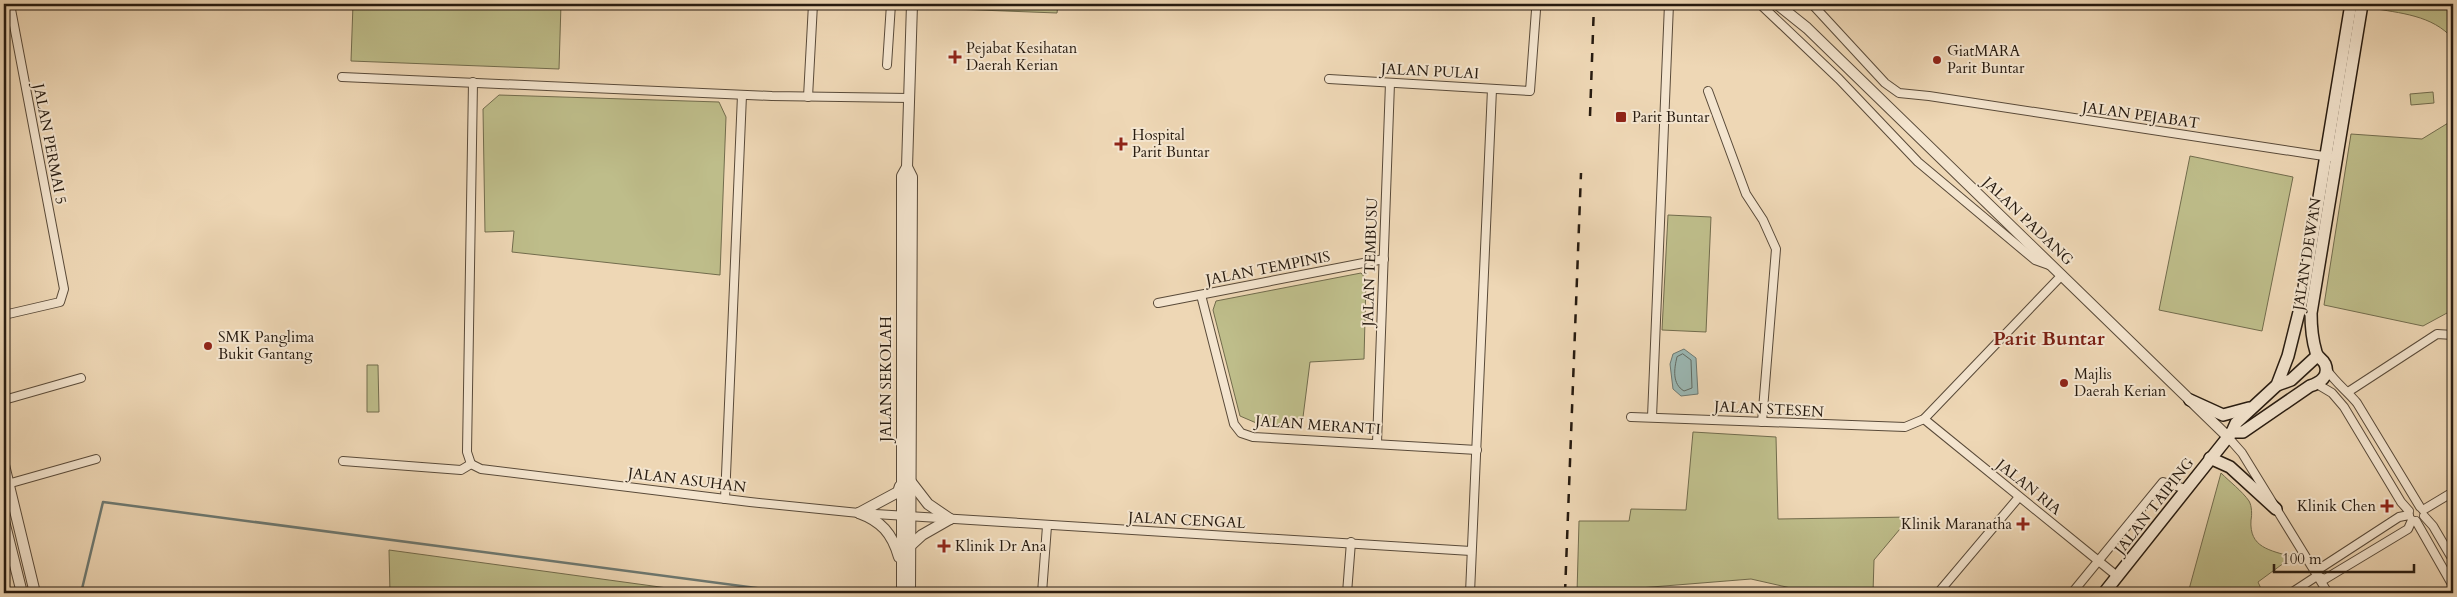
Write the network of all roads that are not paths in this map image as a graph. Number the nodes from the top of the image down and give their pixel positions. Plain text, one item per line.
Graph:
1 (10, 4) edge
2 (813, 4) edge
3 (891, 4) edge
4 (912, 4) edge
5 (1665, 4) edge
6 (1669, 4) edge
7 (1760, 4) edge
8 (1777, 4) edge
9 (1788, 4) edge
10 (1812, 4) edge
11 (2351, 4) edge
12 (2362, 4) edge
13 (1536, 10) dead end
14 (1669, 14) junction
15 (1807, 28) junction
16 (887, 64) dead end
17 (342, 77) dead end
18 (1329, 79) dead end
19 (473, 82) junction
20 (1390, 83) junction
21 (1492, 89) junction
22 (1708, 91) dead end
23 (742, 95) junction
24 (808, 96) junction
25 (908, 98) junction
26 (2332, 157) junction
27 (2314, 227) junction
28 (2326, 229) junction
29 (1384, 259) junction
30 (2054, 267) junction
31 (2062, 275) junction
32 (1201, 295) junction
33 (1158, 303) dead end
34 (4, 315) edge
35 (2453, 335) edge
36 (2317, 356) junction
37 (2327, 370) junction
38 (81, 378) dead end
39 (2277, 384) junction
40 (2317, 384) junction
41 (2348, 392) junction
42 (4, 400) edge
43 (2190, 400) junction
44 (2253, 406) junction
45 (1631, 416) dead end
46 (1652, 417) junction
47 (1924, 420) junction
48 (1762, 422) junction
49 (2230, 434) junction
50 (1378, 443) junction
51 (1477, 450) junction
52 (2210, 458) junction
53 (96, 459) dead end
54 (343, 461) dead end
55 (470, 464) junction
56 (4, 465) edge
57 (906, 482) junction
58 (6, 484) edge
59 (2186, 489) junction
60 (2453, 492) edge
61 (2019, 497) junction
62 (725, 499) junction
63 (2276, 509) junction
64 (2422, 511) junction
65 (859, 513) junction
66 (906, 517) junction
67 (2412, 517) junction
68 (950, 520) junction
69 (4, 521) edge
70 (1047, 526) junction
71 (1351, 542) junction
72 (910, 546) junction
73 (1471, 551) junction
74 (2453, 560) edge
75 (2099, 561) junction
76 (902, 567) junction
77 (2117, 576) junction
78 (2317, 576) junction
79 (2302, 586) junction
80 (2453, 586) edge
81 (22, 593) edge
82 (35, 593) edge
83 (902, 593) edge
84 (910, 593) edge
85 (1042, 593) edge
86 (1347, 593) edge
87 (1470, 593) edge
88 (1938, 593) edge
89 (2072, 593) edge
90 (2104, 593) edge
91 (2291, 593) edge
92 (2306, 593) edge
93 (2328, 593) edge

1 - 34 street, JALAN PERMAI 5
2 - 24 street
3 - 16 street
4 - 25 street, JALAN SEKOLAH
5 - 14 street
6 - 14 street
7 - 30 street
8 - 15 street, JALAN PADANG
9 - 15 street, JALAN PADANG
10 - 26 street, JALAN PEJABAT
11 - 26 main road, JALAN DEWAN
12 - 26 main road, JALAN DEWAN
13 - 21 street, JALAN PULAI
14 - 46 street
15 - 30 street, JALAN PADANG
17 - 19 street
18 - 20 street, JALAN PULAI
19 - 23 street
19 - 55 street
20 - 21 street, JALAN PULAI
20 - 29 street, JALAN TEMBUSU
21 - 51 street
22 - 48 street
23 - 24 street
23 - 62 street
24 - 25 street
25 - 57 street, JALAN SEKOLAH
26 - 27 main road, JALAN DEWAN
26 - 28 main road, JALAN DEWAN
27 - 28 main road
27 - 39 main road, JALAN DEWAN
28 - 36 main road, JALAN DEWAN
29 - 32 street, JALAN TEMPINIS
29 - 50 street, JALAN TEMBUSU
30 - 31 street, JALAN PADANG
31 - 43 street, JALAN PADANG
31 - 47 street
32 - 33 street, JALAN TEMPINIS
32 - 50 street, JALAN MERANTI
35 - 41 street
36 - 37 main road, JALAN DEWAN
36 - 39 main road
37 - 40 main road
37 - 41 street, JALAN DEWAN
38 - 42 street
39 - 44 main road, JALAN TAIPING
40 - 49 main road
40 - 67 street
41 - 64 street, JALAN DEWAN
43 - 44 main road
43 - 49 street, JALAN PADANG
44 - 49 main road, JALAN TAIPING
45 - 46 street, JALAN STESEN
46 - 48 street, JALAN STESEN
47 - 48 street, JALAN STESEN
47 - 61 street, JALAN RIA
49 - 52 main road, JALAN TAIPING
49 - 63 street
50 - 51 street, JALAN MERANTI
51 - 73 street
52 - 59 main road, JALAN TAIPING
52 - 63 main road
53 - 58 street
54 - 55 street
55 - 62 street, JALAN ASUHAN
56 - 58 street
57 - 65 street
57 - 66 street, JALAN SEKOLAH
57 - 68 street
58 - 82 street
59 - 75 street
59 - 77 main road, JALAN TAIPING
60 - 64 street
61 - 75 street, JALAN RIA
61 - 88 street
62 - 65 street, JALAN ASUHAN
63 - 78 street
64 - 67 street
64 - 67 street
64 - 74 street, JALAN DEWAN
65 - 66 street, JALAN ASUHAN
65 - 76 street
66 - 68 street, JALAN CENGAL
66 - 72 street, JALAN SEKOLAH
66 - 76 street, JALAN SEKOLAH
67 - 78 street
67 - 78 street
67 - 80 street
68 - 70 street, JALAN CENGAL
68 - 72 street
69 - 81 street
70 - 71 street, JALAN CENGAL
70 - 85 street
71 - 73 street, JALAN CENGAL
71 - 86 street
72 - 84 street, JALAN SEKOLAH
73 - 87 street
75 - 77 street, JALAN RIA
75 - 89 street
76 - 83 street, JALAN SEKOLAH
77 - 90 main road, JALAN TAIPING
78 - 79 street
78 - 93 street
79 - 91 street
79 - 92 street

